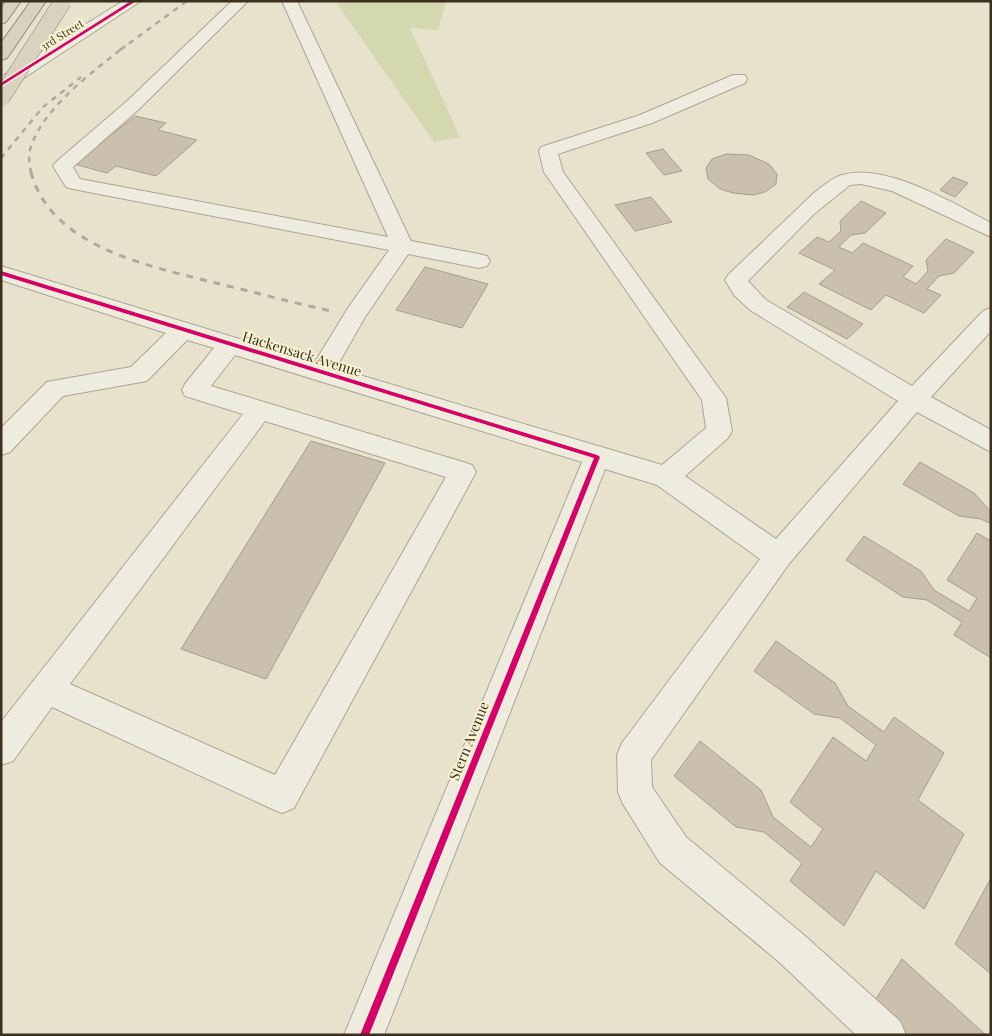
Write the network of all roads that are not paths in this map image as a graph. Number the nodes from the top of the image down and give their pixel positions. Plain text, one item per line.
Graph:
1 (14, 1) edge
2 (39, 1) edge
3 (63, 1) edge
4 (134, 1) edge
5 (241, 1) edge
6 (289, 1) edge
7 (1, 19) edge
8 (1, 55) edge
9 (739, 79) dead end
10 (1, 85) edge
11 (1, 98) edge
12 (991, 230) edge
13 (403, 246) junction
14 (479, 261) dead end
15 (1, 273) edge
16 (991, 316) edge
17 (184, 330) junction
18 (230, 345) junction
19 (320, 373) junction
20 (914, 399) junction
21 (260, 410) junction
22 (991, 442) edge
23 (1, 446) edge
24 (597, 457) junction
25 (666, 477) junction
26 (778, 556) junction
27 (47, 689) junction
28 (1, 749) edge
29 (364, 1035) edge
30 (886, 1035) edge

1 - 7 highway
2 - 8 highway
3 - 11 highway, bridge
4 - 10 street, 3rd Street
5 - 13 street
6 - 13 street
9 - 25 street
12 - 20 street
13 - 14 street
13 - 19 street
15 - 17 street, Hackensack Avenue
16 - 20 street
17 - 18 street, Hackensack Avenue
17 - 23 street
18 - 19 street, Hackensack Avenue
18 - 21 street
19 - 24 street, Hackensack Avenue
20 - 22 street
20 - 26 street
21 - 27 street
21 - 27 street
24 - 25 street, Hackensack Avenue
24 - 29 street, Stern Avenue
25 - 26 street, Hackensack Avenue
26 - 30 street
27 - 28 street

